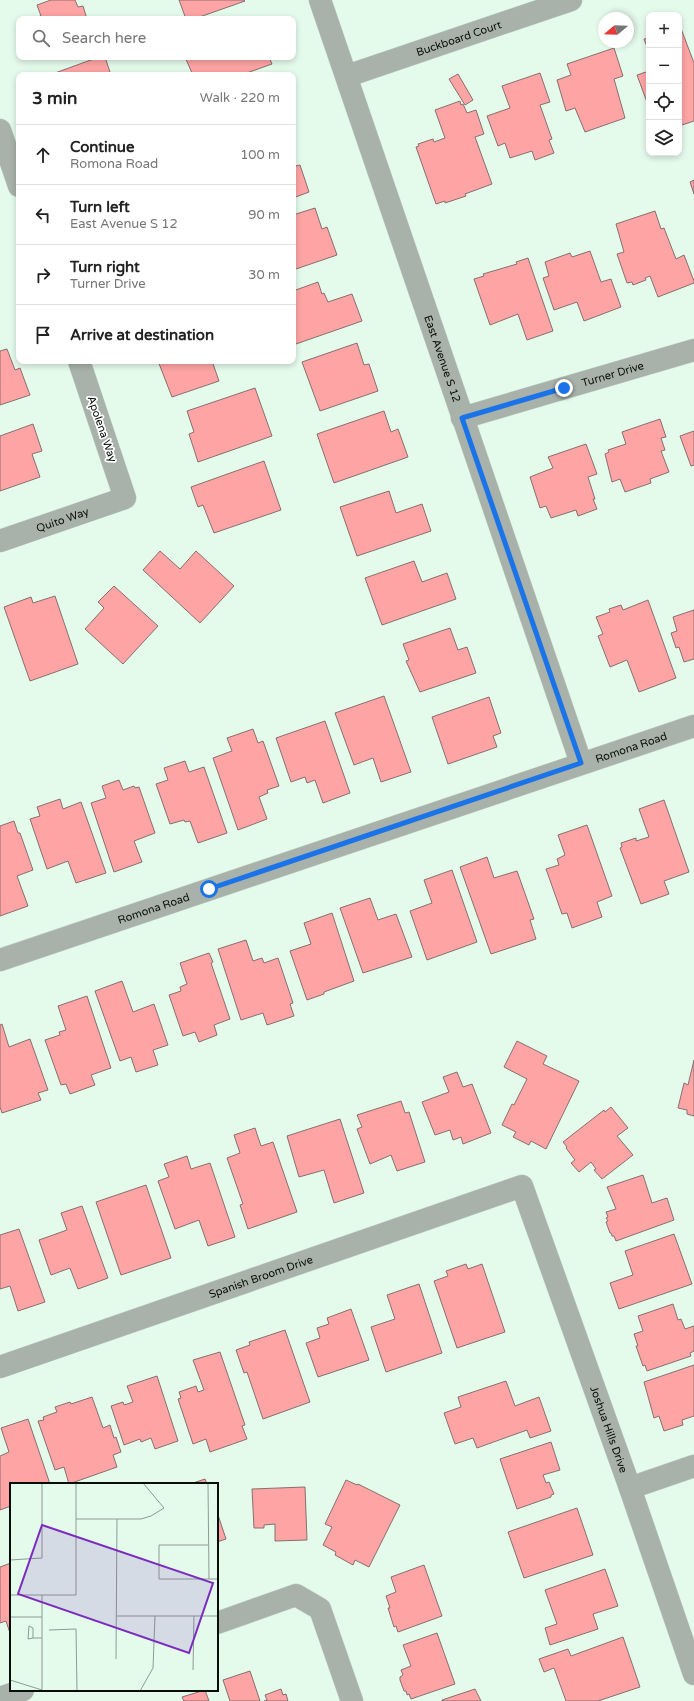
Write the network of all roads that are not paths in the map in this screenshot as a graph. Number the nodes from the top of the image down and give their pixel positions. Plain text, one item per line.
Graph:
1 (320, 0) edge
2 (571, 0) edge
3 (347, 76) junction
4 (0, 130) edge
5 (16, 177) edge
6 (694, 350) edge
7 (80, 364) edge
8 (462, 418) junction
9 (125, 498) joint
10 (0, 541) edge
11 (694, 726) edge
12 (581, 763) junction
13 (0, 960) edge
14 (522, 1186) joint
15 (0, 1367) edge
16 (694, 1466) edge
17 (630, 1488) junction
18 (218, 1623) edge
19 (694, 1674) edge
20 (20, 1691) edge
21 (0, 1698) edge
22 (352, 1701) edge

1 - 3 street, East Avenue S 12
2 - 3 street, Buckboard Court
3 - 8 street, East Avenue S 12
4 - 5 street
6 - 8 street, Turner Drive
7 - 9 street, Apolena Way
8 - 12 street, East Avenue S 12
9 - 10 street, Quito Way
11 - 12 street, Romona Road
12 - 13 street, Romona Road
14 - 15 street, Spanish Broom Drive
14 - 17 street, Joshua Hills Drive
16 - 17 street
17 - 19 street, Joshua Hills Drive
18 - 22 street
20 - 21 street

